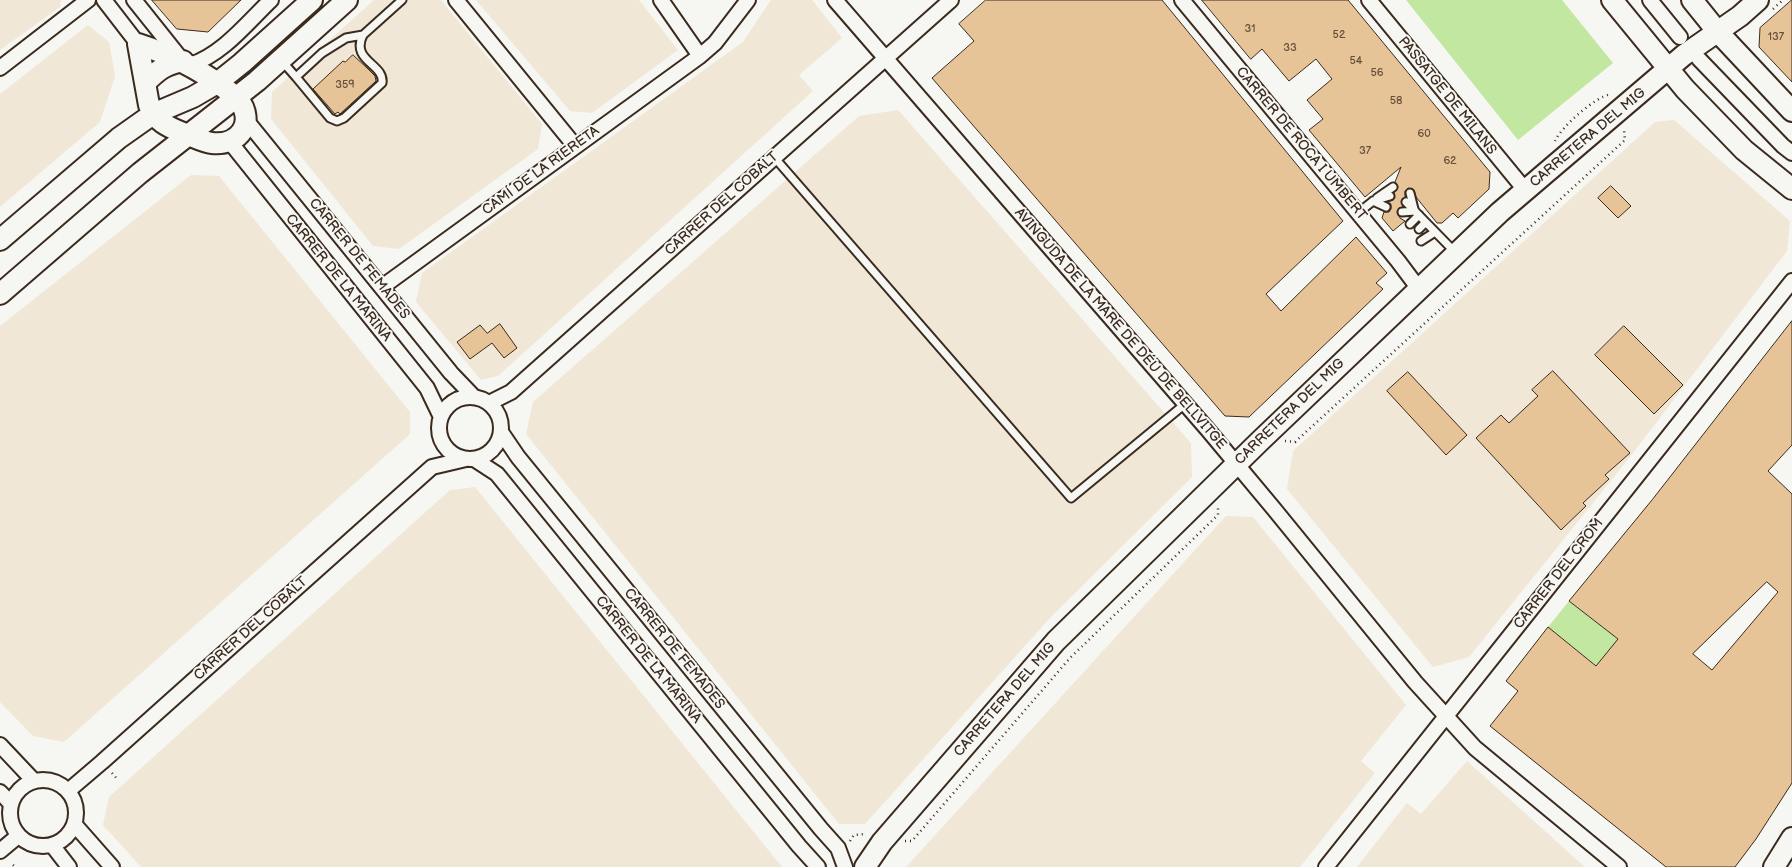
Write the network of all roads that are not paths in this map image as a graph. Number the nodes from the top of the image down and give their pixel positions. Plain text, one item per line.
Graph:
1 (88, 0) edge
2 (104, 0) edge
3 (134, 0) edge
4 (271, 0) edge
5 (312, 0) edge
6 (347, 0) edge
7 (402, 0) edge
8 (456, 0) edge
9 (661, 0) edge
10 (748, 0) edge
11 (835, 0) edge
12 (951, 0) edge
13 (1182, 0) edge
14 (1369, 0) edge
15 (1612, 0) edge
16 (1650, 0) edge
17 (1692, 0) edge
18 (1764, 5) edge
19 (1717, 31) junction
20 (363, 35) junction
21 (1680, 37) dead end
22 (138, 44) junction
23 (700, 56) junction
24 (886, 58) junction
25 (281, 59) junction
26 (1699, 59) dead end
27 (186, 63) junction
28 (0, 68) edge
29 (1668, 69) junction
30 (296, 77) junction
31 (145, 83) junction
32 (217, 83) junction
33 (237, 98) junction
34 (1792, 111) edge
35 (153, 114) junction
36 (246, 120) junction
37 (187, 135) junction
38 (230, 142) junction
39 (574, 146) junction
40 (1792, 153) edge
41 (774, 157) junction
42 (1792, 190) edge
43 (1526, 191) junction
44 (1373, 201) junction
45 (1358, 213) junction
46 (1417, 213) junction
47 (1425, 223) junction
48 (1410, 224) dead end
49 (1418, 229) dead end
50 (1435, 232) junction
51 (0, 240) edge
52 (1421, 242) dead end
53 (1449, 246) dead end
54 (1792, 281) edge
55 (382, 287) junction
56 (1419, 289) junction
57 (0, 294) edge
58 (474, 397) junction
59 (489, 404) junction
60 (1185, 404) junction
61 (441, 417) junction
62 (501, 432) junction
63 (441, 440) junction
64 (470, 459) junction
65 (1236, 464) junction
66 (432, 467) junction
67 (1446, 716) junction
68 (0, 745) edge
69 (34, 782) junction
70 (68, 790) junction
71 (0, 792) edge
72 (11, 804) junction
73 (75, 825) junction
74 (18, 836) junction
75 (1792, 838) edge
76 (52, 846) junction
77 (0, 851) edge
78 (69, 867) edge
79 (112, 867) edge
80 (818, 867) edge
81 (845, 867) edge
82 (865, 867) edge
83 (1326, 867) edge
84 (1620, 867) edge
85 (1774, 867) edge

1 - 28 street
2 - 22 street
3 - 27 street
4 - 27 street
5 - 32 street
6 - 25 street
7 - 20 lane
8 - 39 street
9 - 23 street
10 - 23 street, CAMÍ DE LA RIERETA
11 - 24 street, AVINGUDA DE LA MARE DE DÉU DE BELLVITGE
12 - 24 street, CARRER DEL COBALT
13 - 45 street, CARRER DE ROCA I UMBERT
14 - 43 street, PASSATGE DE MILANS
15 - 29 street
16 - 21 street
17 - 19 street
18 - 19 street, CARRETERA DEL MIG
19 - 29 street, CARRETERA DEL MIG
19 - 34 street
20 - 30 lane
20 - 30 lane
22 - 27 street
22 - 31 street
23 - 39 street, CAMÍ DE LA RIERETA
24 - 41 street, CARRER DEL COBALT
24 - 60 street, AVINGUDA DE LA MARE DE DÉU DE BELLVITGE
25 - 30 lane
25 - 33 street
26 - 40 street
27 - 31 street
27 - 32 street
29 - 42 street
29 - 43 street, CARRETERA DEL MIG
31 - 35 street
32 - 33 street
32 - 35 street
33 - 36 street
33 - 37 street
35 - 37 street
35 - 51 street
36 - 38 street
36 - 55 street, CARRER DE FEMADES
37 - 38 street
37 - 57 street
38 - 61 street, CARRER DE LA MARINA
39 - 55 street, CAMÍ DE LA RIERETA
41 - 59 street, CARRER DEL COBALT
41 - 60 lane
43 - 56 street, CARRETERA DEL MIG
44 - 44 lane
44 - 45 lane
45 - 56 street, CARRER DE ROCA I UMBERT
46 - 46 lane
46 - 47 lane
46 - 48 lane
47 - 49 lane
47 - 50 lane
50 - 52 lane
50 - 53 lane
54 - 67 street, CARRER DEL CROM
55 - 58 street, CARRER DE FEMADES
56 - 65 street, CARRETERA DEL MIG
58 - 59 street
58 - 61 street
59 - 62 street
60 - 65 street, AVINGUDA DE LA MARE DE DÉU DE BELLVITGE
61 - 63 street
62 - 64 street
62 - 81 street, CARRER DE FEMADES
63 - 64 street
63 - 66 street, CARRER DEL COBALT
64 - 66 street, CARRER DEL COBALT
64 - 80 street, CARRER DE LA MARINA
65 - 67 street, AVINGUDA DE LA MARE DE DÉU DE BELLVITGE
65 - 82 street, CARRETERA DEL MIG
66 - 70 street, CARRER DEL COBALT
67 - 83 street, CARRER DEL CROM
67 - 84 street, AVINGUDA DE LA MARE DE DÉU DE BELLVITGE
68 - 69 street
69 - 70 street
69 - 72 street
70 - 73 street
71 - 72 street
72 - 74 street
73 - 76 street
73 - 79 street
74 - 76 street
74 - 77 street
75 - 85 street
76 - 78 street

